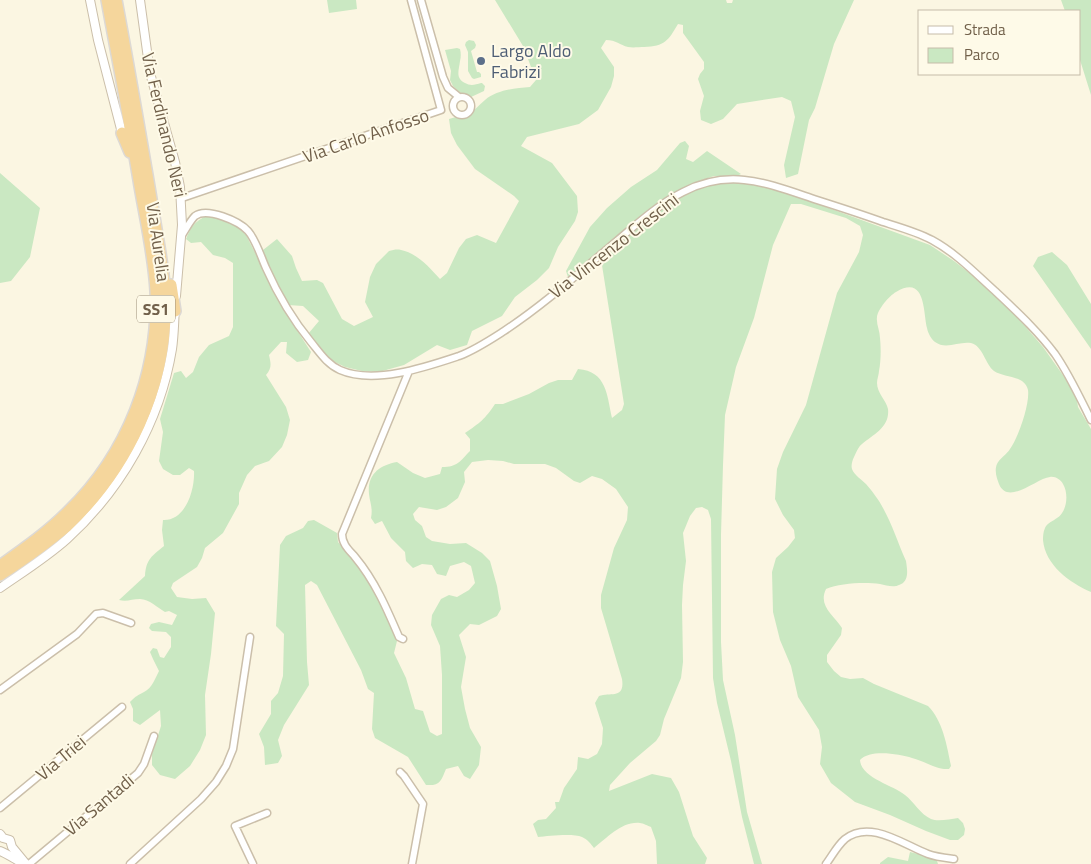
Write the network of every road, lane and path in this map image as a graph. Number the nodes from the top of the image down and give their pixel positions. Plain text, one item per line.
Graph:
1 (90, 0) edge
2 (107, 0) edge
3 (116, 0) edge
4 (140, 0) edge
5 (411, 0) edge
6 (421, 0) edge
7 (125, 51) junction
8 (458, 97) junction
9 (453, 108) junction
10 (441, 110) junction
11 (122, 133) joint
12 (140, 184) junction
13 (182, 198) junction
14 (182, 236) junction
15 (175, 311) junction
16 (409, 371) junction
17 (1091, 420) edge
18 (0, 566) edge
19 (0, 576) edge
20 (0, 588) edge
21 (131, 624) dead end
22 (250, 637) dead end
23 (403, 639) dead end
24 (0, 690) edge
25 (122, 707) dead end
26 (154, 736) dead end
27 (400, 772) dead end
28 (0, 808) edge
29 (267, 813) dead end
30 (1, 837) edge
31 (6, 850) edge
32 (954, 859) dead end
33 (26, 864) edge
34 (130, 864) edge
35 (253, 864) edge
36 (412, 864) edge
37 (826, 864) edge

1 - 11 street
2 - 12 highway, Via Aurelia / SS1
3 - 7 highway, Via Aurelia / SS1
4 - 13 street, Via Ferdinando Neri
5 - 10 street, Via Carlo Anfosso
6 - 8 street
7 - 15 highway
7 - 19 highway, Via Aurelia / SS1
8 - 9 street
8 - 9 street
9 - 10 street
10 - 13 street, Via Carlo Anfosso
11 - 12 highway
12 - 18 highway, Via Aurelia / SS1
13 - 14 street, Via Ferdinando Neri
14 - 15 street, Via Ferdinando Neri
14 - 16 street, Via Vincenzo Crescini
15 - 20 street, Via Ferdinando Neri
16 - 17 street, Via Vincenzo Crescini
16 - 23 street
21 - 24 street
22 - 34 street
25 - 28 street, Via Triei
26 - 33 street, Via Santadi
27 - 36 street
29 - 35 street
30 - 31 street
31 - 33 street
32 - 37 street

